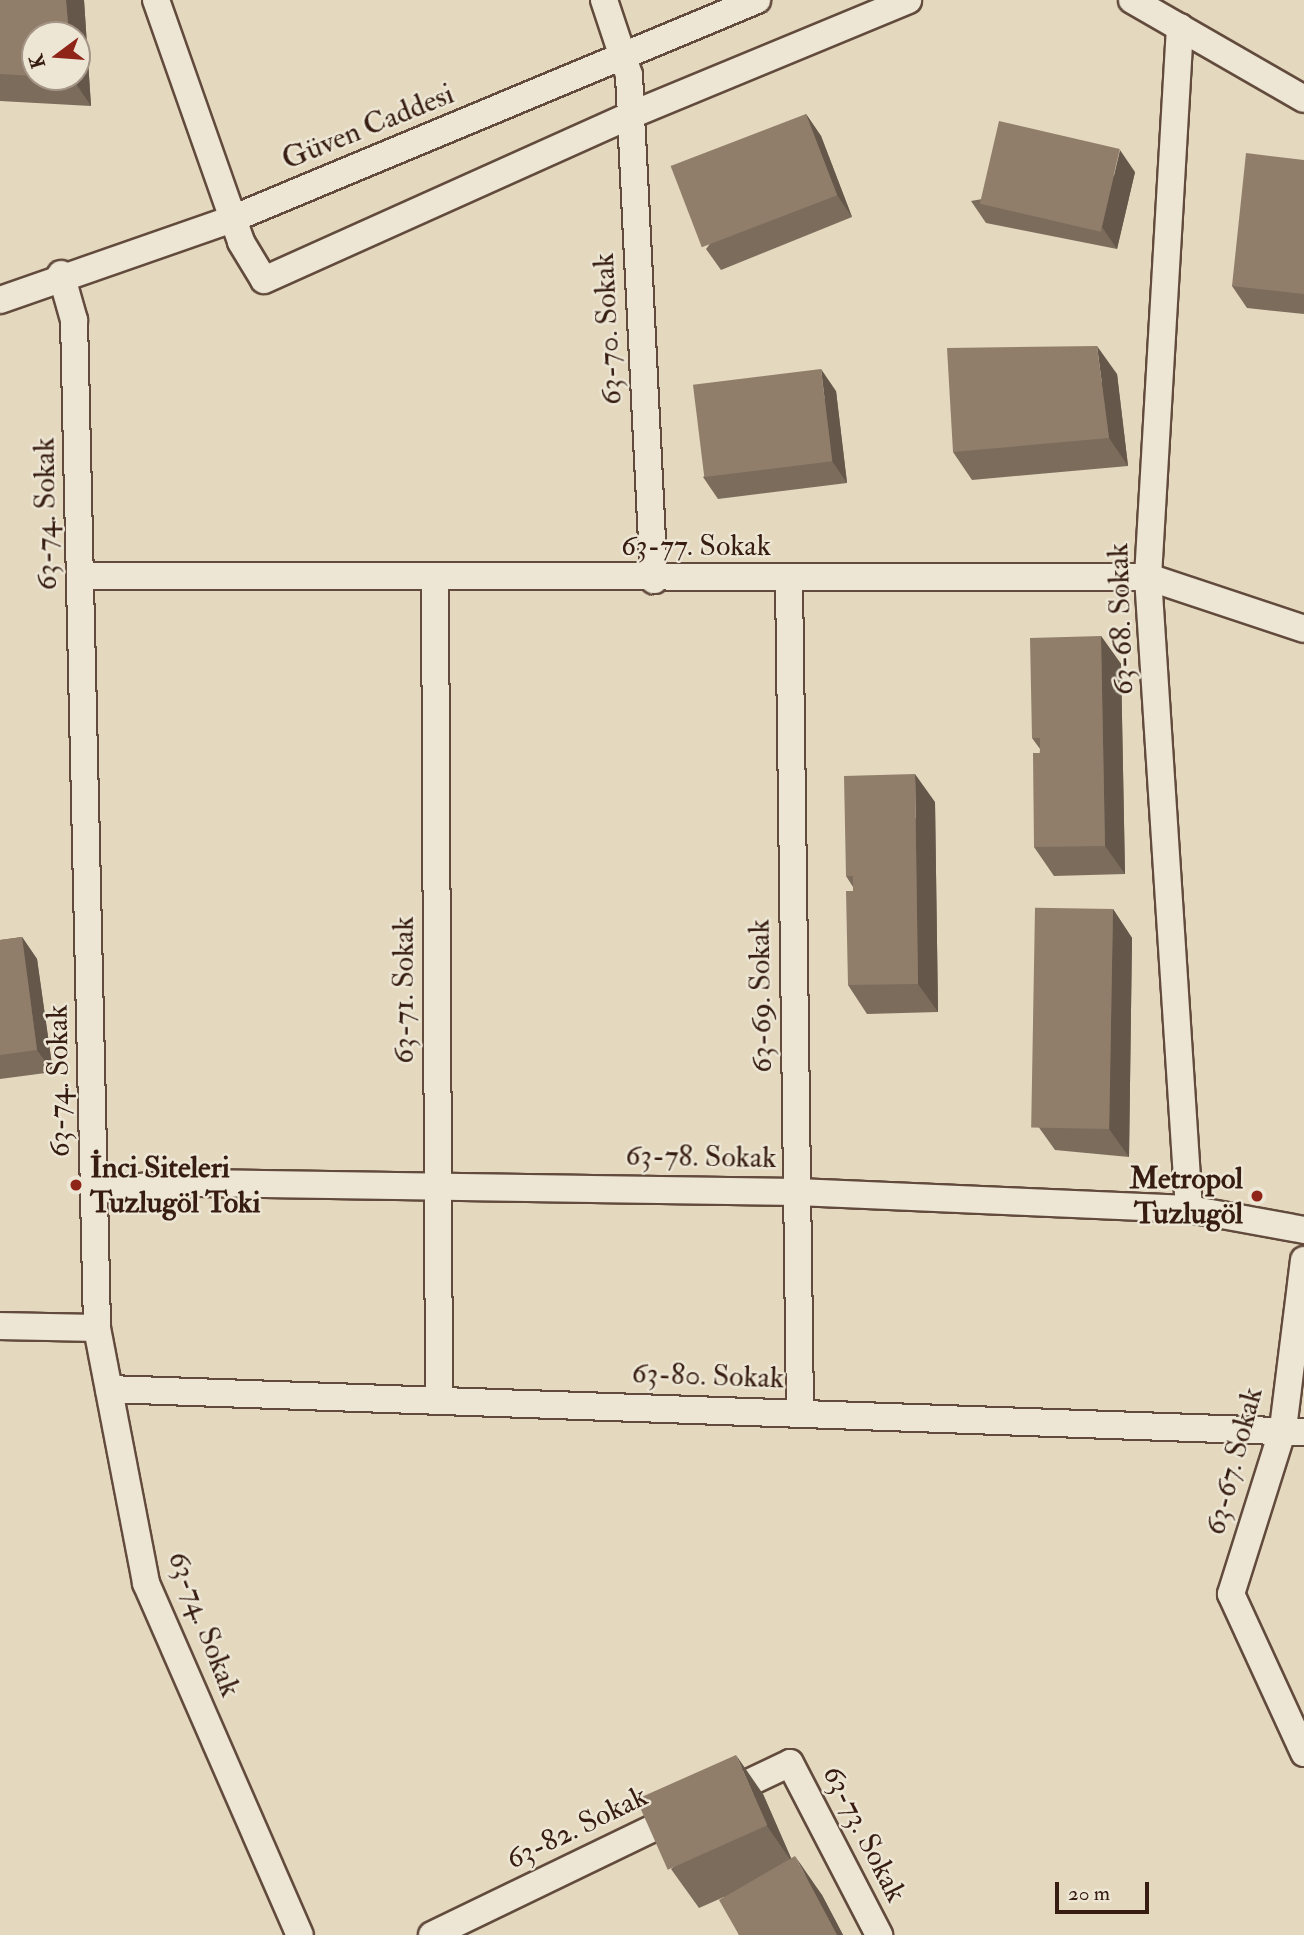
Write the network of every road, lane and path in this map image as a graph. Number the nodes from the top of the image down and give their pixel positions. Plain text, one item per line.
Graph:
1 (156, 0) edge
2 (604, 0) edge
3 (757, 0) edge
4 (908, 0) edge
5 (1132, 0) edge
6 (1180, 27) junction
7 (626, 66) junction
8 (1304, 99) edge
9 (631, 114) junction
10 (233, 219) junction
11 (61, 274) junction
12 (0, 300) edge
13 (80, 576) junction
14 (1148, 577) junction
15 (435, 579) junction
16 (654, 580) junction
17 (789, 580) junction
18 (1304, 629) edge
19 (438, 1185) junction
20 (95, 1189) junction
21 (797, 1192) junction
22 (1189, 1209) junction
23 (1304, 1230) edge
24 (1304, 1260) edge
25 (0, 1326) edge
26 (97, 1328) junction
27 (109, 1389) junction
28 (439, 1400) junction
29 (800, 1412) junction
30 (1294, 1431) edge
31 (1304, 1753) edge
32 (790, 1763) joint
33 (300, 1935) edge
34 (432, 1935) edge
35 (879, 1935) edge

1 - 10 street
2 - 7 street, 63-70. Sokak
3 - 7 street, Güven Caddesi
4 - 9 street
5 - 6 street
6 - 8 street
6 - 14 street, 63-68. Sokak
7 - 9 street, 63-70. Sokak
7 - 10 street, Güven Caddesi
9 - 10 street
9 - 16 street, 63-70. Sokak
10 - 11 street, Güven Caddesi
11 - 12 street, Güven Caddesi
11 - 13 street, 63-74. Sokak
13 - 15 street, 63-77. Sokak
13 - 20 street, 63-74. Sokak
14 - 17 street, 63-77. Sokak
14 - 18 street, 63-77. Sokak
14 - 22 street, 63-68. Sokak
15 - 16 street, 63-77. Sokak
15 - 19 street, 63-71. Sokak
16 - 17 street, 63-77. Sokak
17 - 21 street, 63-69. Sokak
19 - 20 street, 63-78. Sokak
19 - 21 street, 63-78. Sokak
19 - 28 street, 63-71. Sokak
20 - 26 street, 63-74. Sokak
21 - 22 street, 63-78. Sokak
21 - 29 street, 63-69. Sokak
22 - 23 street, 63-78. Sokak
24 - 30 street, 63-67. Sokak
25 - 26 street
26 - 27 street, 63-74. Sokak
27 - 28 street, 63-80. Sokak
27 - 33 street, 63-74. Sokak
28 - 29 street, 63-80. Sokak
29 - 30 street, 63-80. Sokak
30 - 31 street, 63-67. Sokak
32 - 34 street, 63-82. Sokak
32 - 35 street, 63-73. Sokak

